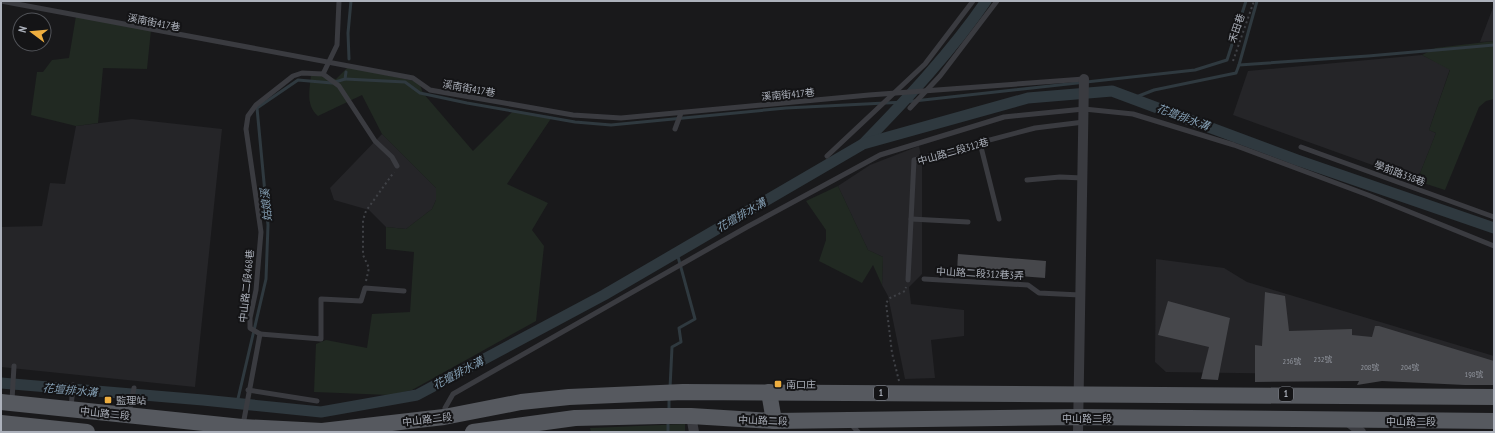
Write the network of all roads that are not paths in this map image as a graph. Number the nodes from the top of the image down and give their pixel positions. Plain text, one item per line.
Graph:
1 (1, 1) edge
2 (339, 1) edge
3 (973, 1) edge
4 (997, 1) edge
5 (328, 63) junction
6 (323, 74) junction
7 (1084, 79) joint
8 (924, 92) junction
9 (895, 94) junction
10 (910, 108) dead end
11 (1084, 108) junction
12 (680, 112) junction
13 (1084, 122) junction
14 (675, 129) dead end
15 (980, 143) junction
16 (1301, 147) dead end
17 (827, 156) dead end
18 (397, 166) road end
19 (1083, 178) junction
20 (1027, 180) dead end
21 (1494, 217) edge
22 (911, 219) junction
23 (999, 219) dead end
24 (968, 222) dead end
25 (1494, 246) edge
26 (924, 279) dead end
27 (908, 280) road end
28 (404, 291) dead end
29 (1080, 295) junction
30 (260, 334) junction
31 (14, 366) dead end
32 (73, 385) dead end
33 (134, 388) dead end
34 (248, 390) junction
35 (769, 392) junction
36 (1494, 397) edge
37 (317, 401) dead end
38 (6, 403) edge
39 (71, 410) junction
40 (1078, 412) edge
41 (128, 415) junction
42 (686, 416) junction
43 (444, 417) junction
44 (774, 421) junction
45 (1347, 421) junction
46 (1494, 421) edge
47 (1, 423) edge
48 (244, 424) edge
49 (853, 426) edge
50 (87, 432) edge
51 (473, 432) edge
52 (694, 432) edge
53 (1361, 432) edge

1 - 5 lane, 溪南街417巷
2 - 5 lane
3 - 9 lane
4 - 8 lane
5 - 6 lane
5 - 12 lane, 溪南街417巷
6 - 18 lane
6 - 30 lane, 中山路二段468巷
7 - 8 lane, 溪南街417巷
7 - 11 street
8 - 9 lane, 溪南街417巷
8 - 10 lane
9 - 12 lane, 溪南街417巷
9 - 17 lane
11 - 13 street
11 - 25 lane
11 - 43 lane
12 - 14 lane
13 - 15 lane, 中山路二段312巷
13 - 19 street
15 - 22 lane, 中山路二段312巷
15 - 23 lane
16 - 21 lane, 學前路338巷
19 - 20 lane
19 - 29 street
22 - 24 lane
22 - 27 lane, 中山路二段312巷
26 - 29 lane, 中山路二段312巷3弄
28 - 30 lane
29 - 40 street
30 - 34 lane
31 - 38 lane
32 - 39 lane
33 - 41 lane
34 - 37 lane
34 - 48 lane
35 - 40 main road, 中山路二段 / 1
35 - 43 main road, 中山路二段 / 1
35 - 44 main road
36 - 40 main road, 中山路二段 / 1
38 - 39 main road, 中山路二段 / 1
39 - 41 main road, 中山路二段 / 1
40 - 45 main road, 中山路二段 / 1
40 - 49 main road, 中山路二段 / 1
41 - 48 main road, 中山路二段 / 1
42 - 44 main road, 中山路二段 / 1
42 - 51 main road, 1
42 - 52 street
43 - 48 main road, 中山路二段 / 1
44 - 49 main road, 中山路二段 / 1
45 - 46 main road, 中山路二段 / 1
45 - 53 street
47 - 50 main road, 中山路二段

